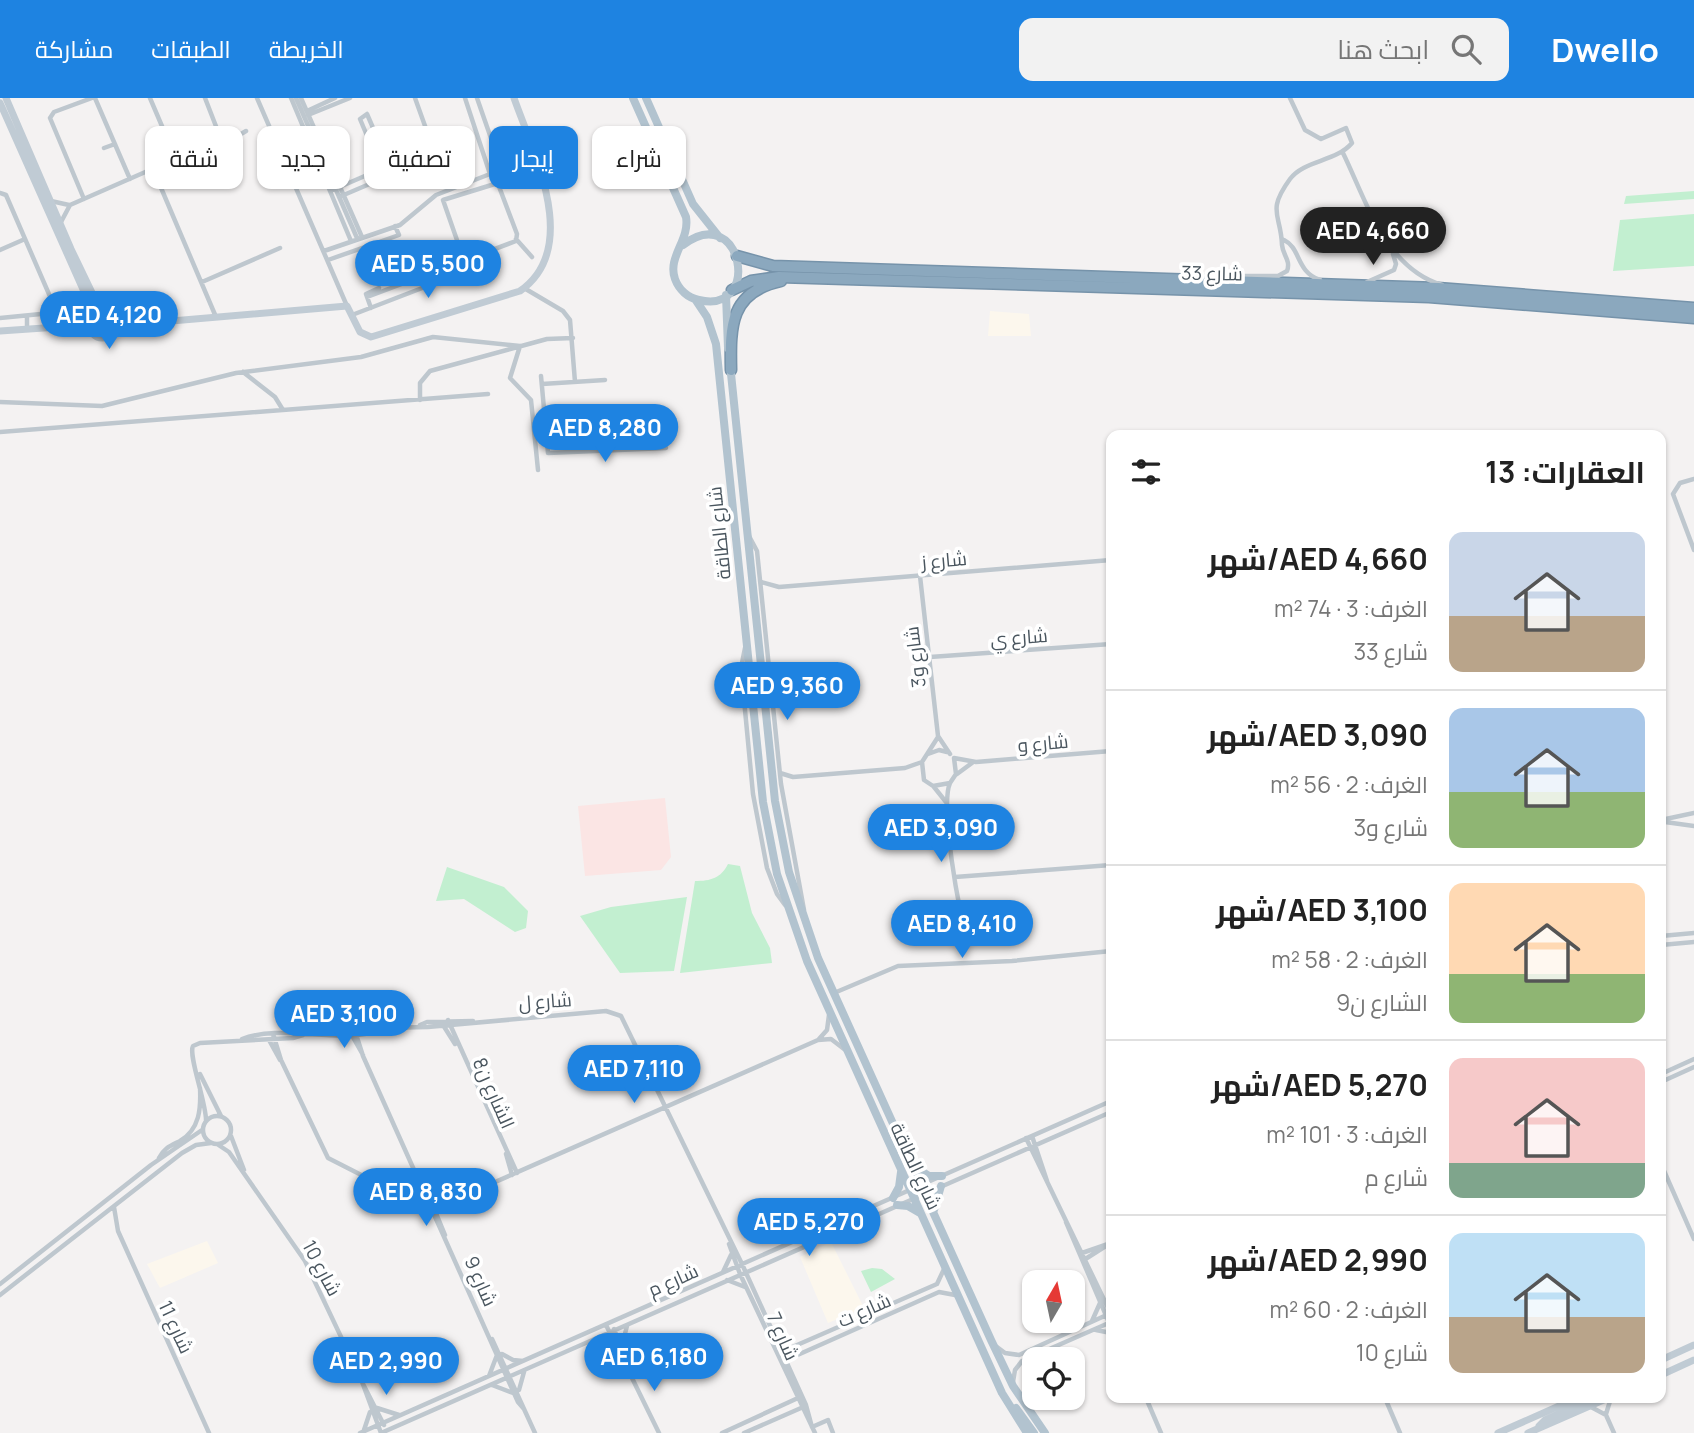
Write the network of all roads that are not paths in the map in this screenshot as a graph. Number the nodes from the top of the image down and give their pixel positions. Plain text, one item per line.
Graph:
1 (6, 98) edge
2 (94, 98) edge
3 (150, 98) edge
4 (205, 98) edge
5 (257, 98) edge
6 (335, 98) edge
7 (350, 98) edge
8 (415, 98) edge
9 (465, 98) edge
10 (477, 98) edge
11 (514, 98) edge
12 (633, 98) edge
13 (646, 98) edge
14 (1290, 98) edge
15 (296, 100) edge
16 (0, 103) edge
17 (307, 113) junction
18 (310, 124) joint
19 (162, 126) edge
20 (216, 126) edge
21 (308, 126) edge
22 (246, 131) dead end
23 (243, 133) edge
24 (489, 135) edge
25 (115, 144) junction
26 (104, 148) dead end
27 (1342, 153) junction
28 (145, 172) edge
29 (130, 179) junction
30 (350, 182) edge
31 (489, 186) edge
32 (162, 189) edge
33 (335, 189) joint
34 (500, 189) edge
35 (448, 190) junction
36 (0, 193) edge
37 (341, 196) junction
38 (84, 199) junction
39 (51, 201) junction
40 (70, 205) junction
41 (340, 207) junction
42 (60, 223) junction
43 (395, 226) junction
44 (720, 238) junction
45 (25, 239) junction
46 (357, 239) junction
47 (516, 239) junction
48 (1284, 240) junction
49 (1387, 240) junction
50 (458, 243) dead end
51 (683, 245) junction
52 (280, 248) dead end
53 (0, 250) edge
54 (324, 251) junction
55 (737, 256) junction
56 (532, 257) dead end
57 (328, 260) junction
58 (495, 260) dead end
59 (808, 278) junction
60 (1186, 279) junction
61 (202, 282) junction
62 (1328, 283) junction
63 (1344, 284) junction
64 (379, 288) dead end
65 (524, 288) junction
66 (1472, 290) junction
67 (729, 292) junction
68 (367, 297) junction
69 (695, 299) junction
70 (347, 306) junction
71 (370, 308) junction
72 (1694, 308) edge
73 (35, 315) junction
74 (27, 316) junction
75 (351, 316) junction
76 (109, 317) junction
77 (216, 317) junction
78 (0, 318) edge
79 (1694, 318) edge
80 (92, 320) junction
81 (125, 325) junction
82 (62, 326) junction
83 (39, 327) junction
84 (27, 328) junction
85 (0, 331) edge
86 (113, 331) junction
87 (94, 334) junction
88 (573, 338) junction
89 (520, 346) junction
90 (731, 370) junction
91 (242, 372) junction
92 (541, 376) dead end
93 (605, 380) dead end
94 (575, 383) junction
95 (542, 384) junction
96 (488, 394) dead end
97 (420, 400) junction
98 (0, 402) edge
99 (283, 410) junction
100 (0, 432) edge
101 (666, 448) dead end
102 (538, 470) dead end
103 (1694, 479) edge
104 (748, 533) junction
105 (1694, 550) edge
106 (1106, 560) edge
107 (920, 576) junction
108 (760, 582) junction
109 (779, 587) junction
110 (761, 595) junction
111 (1106, 643) edge
112 (930, 657) junction
113 (938, 736) junction
114 (1106, 751) edge
115 (928, 754) junction
116 (952, 756) junction
117 (922, 762) junction
118 (976, 762) junction
119 (905, 768) junction
120 (779, 772) junction
121 (957, 774) junction
122 (921, 775) junction
123 (793, 777) junction
124 (950, 783) junction
125 (780, 784) junction
126 (933, 786) junction
127 (947, 805) junction
128 (1694, 813) edge
129 (1666, 820) edge
130 (1666, 821) edge
131 (1694, 826) edge
132 (1106, 865) edge
133 (955, 877) junction
134 (803, 918) junction
135 (961, 919) junction
136 (1694, 933) edge
137 (1666, 936) edge
138 (1694, 942) edge
139 (1666, 945) edge
140 (1106, 952) edge
141 (834, 993) junction
142 (829, 1011) junction
143 (618, 1014) joint
144 (446, 1023) junction
145 (352, 1031) junction
146 (271, 1037) junction
147 (818, 1040) junction
148 (849, 1055) junction
149 (1694, 1059) edge
150 (192, 1060) junction
151 (1694, 1067) edge
152 (1666, 1072) edge
153 (1666, 1080) edge
154 (200, 1083) junction
155 (1106, 1103) edge
156 (665, 1105) junction
157 (872, 1105) junction
158 (1082, 1114) junction
159 (1106, 1114) edge
160 (222, 1116) junction
161 (206, 1120) junction
162 (1086, 1123) junction
163 (202, 1130) junction
164 (231, 1134) junction
165 (1029, 1137) junction
166 (1048, 1139) junction
167 (211, 1143) junction
168 (217, 1144) junction
169 (1033, 1147) junction
170 (1016, 1154) junction
171 (1038, 1159) junction
172 (158, 1160) junction
173 (910, 1161) junction
174 (413, 1166) junction
175 (901, 1169) junction
176 (515, 1174) junction
177 (1666, 1175) edge
178 (247, 1177) junction
179 (942, 1181) junction
180 (393, 1191) junction
181 (917, 1192) junction
182 (895, 1201) junction
183 (114, 1207) junction
184 (433, 1208) junction
185 (934, 1213) junction
186 (921, 1214) junction
187 (97, 1219) junction
188 (1066, 1221) junction
189 (118, 1231) junction
190 (1694, 1239) edge
191 (1079, 1242) junction
192 (729, 1243) junction
193 (1106, 1246) edge
194 (1095, 1251) junction
195 (731, 1254) junction
196 (737, 1255) junction
197 (1082, 1256) junction
198 (953, 1257) junction
199 (757, 1258) junction
200 (944, 1264) junction
201 (739, 1266) junction
202 (757, 1268) junction
203 (1092, 1270) junction
204 (743, 1273) junction
205 (721, 1274) junction
206 (726, 1280) junction
207 (750, 1282) junction
208 (0, 1284) edge
209 (746, 1288) junction
210 (674, 1295) junction
211 (0, 1296) edge
212 (960, 1299) junction
213 (677, 1302) junction
214 (1106, 1303) edge
215 (1106, 1316) edge
216 (860, 1317) junction
217 (1091, 1322) junction
218 (609, 1324) junction
219 (629, 1324) junction
220 (864, 1325) junction
221 (1106, 1326) edge
222 (612, 1331) junction
223 (1092, 1331) junction
224 (1106, 1332) edge
225 (595, 1338) junction
226 (990, 1340) junction
227 (1055, 1340) junction
228 (1694, 1345) edge
229 (1058, 1346) junction
230 (620, 1348) junction
231 (498, 1353) junction
232 (779, 1353) junction
233 (1666, 1358) edge
234 (528, 1360) junction
235 (1694, 1360) edge
236 (783, 1361) junction
237 (506, 1370) junction
238 (527, 1370) junction
239 (1666, 1373) edge
240 (489, 1377) junction
241 (509, 1377) junction
242 (491, 1385) junction
243 (1013, 1386) junction
244 (1002, 1392) junction
245 (517, 1395) junction
246 (799, 1398) junction
247 (1148, 1403) edge
248 (1387, 1403) edge
249 (1566, 1403) edge
250 (1583, 1403) edge
251 (1596, 1403) edge
252 (1608, 1403) edge
253 (1589, 1406) junction
254 (803, 1407) junction
255 (374, 1408) junction
256 (403, 1414) junction
257 (1606, 1415) junction
258 (406, 1422) junction
259 (381, 1424) junction
260 (814, 1430) edge
261 (1532, 1431) edge
262 (209, 1433) edge
263 (361, 1433) edge
264 (384, 1433) edge
265 (396, 1433) edge
266 (535, 1433) edge
267 (659, 1433) edge
268 (722, 1433) edge
269 (744, 1433) edge
270 (833, 1433) edge
271 (1027, 1433) edge
272 (1034, 1433) edge
273 (1045, 1433) edge
274 (1161, 1433) edge
275 (1400, 1433) edge
276 (1498, 1433) edge
277 (1614, 1433) edge

1 - 39 street
2 - 25 street
2 - 38 street
3 - 19 street
4 - 20 street
5 - 54 street
6 - 17 street
7 - 17 street
8 - 35 street
9 - 35 street
10 - 24 street
11 - 65 street
12 - 51 main road
13 - 44 main road
14 - 27 street
15 - 17 street
15 - 18 street
15 - 21 street
16 - 80 street
17 - 18 street
22 - 23 street
25 - 26 street
25 - 29 street
27 - 48 street
27 - 49 street
28 - 29 street
29 - 38 street
30 - 37 street
31 - 50 street
32 - 61 street
33 - 37 street
33 - 41 street
34 - 47 street
35 - 43 street
36 - 45 street
37 - 41 street
37 - 46 street
38 - 40 street
39 - 40 street
39 - 42 street
40 - 42 street
41 - 46 street
42 - 76 street
43 - 46 street
43 - 57 street
44 - 51 main road
44 - 55 main road
45 - 53 street
45 - 73 street
46 - 54 street
47 - 56 street
47 - 68 street
48 - 60 street
48 - 62 street
49 - 63 street
49 - 66 street
51 - 69 main road
52 - 61 street
54 - 57 street
55 - 60 highway, شارع 33
55 - 67 main road
57 - 70 street
58 - 71 street
59 - 67 highway, شارع 33
59 - 79 highway, شارع 33
59 - 90 highway
60 - 62 highway, شارع 33
61 - 77 street
62 - 63 highway, شارع 33
63 - 66 highway, شارع 33
64 - 68 street
65 - 75 street
65 - 88 street
66 - 72 highway, شارع 33
67 - 69 main road
67 - 90 main road, شارع الطاقة
68 - 71 street
69 - 142 main road, شارع الطاقة
70 - 75 street
70 - 77 street
71 - 75 street
73 - 74 street
73 - 83 street
74 - 78 street
74 - 84 street
76 - 80 street
76 - 81 street
76 - 86 street
77 - 81 street
80 - 82 street
80 - 87 street
81 - 86 street
82 - 83 street
82 - 87 street
83 - 84 street
84 - 85 street
86 - 87 street
88 - 89 street
88 - 94 street
89 - 91 street
89 - 97 street
89 - 102 street
90 - 104 main road, شارع الطاقة
91 - 98 street
91 - 99 street
92 - 95 street
93 - 94 street
94 - 95 street
95 - 101 street
96 - 97 street
97 - 99 street
99 - 100 street
103 - 105 street
104 - 108 street, شارع الطاقة
104 - 134 main road, شارع الطاقة
106 - 107 street, شارع ز
107 - 109 street, شارع ز
107 - 112 street, شارع و3
108 - 109 street, شارع ز
108 - 110 street, شارع الطاقة
109 - 110 street, شارع ز
110 - 120 street, شارع الطاقة
111 - 112 street, شارع ي
112 - 113 street, شارع و3
113 - 115 street
113 - 116 street, شارع و3
114 - 118 street, شارع و
115 - 116 street
115 - 117 street
116 - 118 street, شارع و
116 - 121 street
117 - 119 street
117 - 122 street
118 - 121 street, شارع و
119 - 122 street
119 - 123 street
120 - 123 street
120 - 125 street, شارع الطاقة
121 - 124 street
122 - 126 street
123 - 125 street
124 - 126 street
124 - 127 street
125 - 134 street, شارع الطاقة
126 - 127 street
127 - 133 street
128 - 129 street
130 - 131 street
132 - 133 street
133 - 135 street
134 - 141 main road, شارع الطاقة
135 - 135 street
136 - 137 street
138 - 139 street
140 - 141 street
141 - 173 main road, شارع الطاقة
142 - 147 street
142 - 148 main road, شارع الطاقة
143 - 144 street, شارع ل
143 - 156 street, شارع 7
144 - 145 street, شارع ل
144 - 176 street, الشارع ن8
145 - 146 street, شارع ل
145 - 174 street, شارع 9
146 - 150 street, شارع ل
146 - 180 street
147 - 148 street
147 - 156 street
148 - 157 main road, شارع الطاقة
149 - 152 street
150 - 154 street
150 - 160 street
151 - 153 street
154 - 161 street
154 - 172 street
155 - 158 street, شارع م
156 - 176 street
156 - 192 street, شارع 7
157 - 175 main road, شارع الطاقة
157 - 181 main road
158 - 162 street
158 - 165 street, شارع م
159 - 162 street, شارع م
160 - 161 street
160 - 164 street
161 - 163 street
162 - 166 street, شارع م
163 - 167 street
163 - 172 street
164 - 168 street
164 - 178 street, شارع 10
165 - 169 street
165 - 179 street, شارع م
166 - 169 street, شارع م
166 - 171 street
167 - 168 street
167 - 183 street
168 - 178 street, شارع 10
169 - 170 street, شارع م
169 - 171 street
170 - 171 street
170 - 179 street, شارع م
171 - 188 street
172 - 208 street
173 - 179 main road
173 - 181 main road, شارع الطاقة
174 - 180 street
174 - 184 street, شارع 9
175 - 181 main road, شارع الطاقة
175 - 182 main road
176 - 184 street
177 - 190 street
178 - 255 street, شارع 10
179 - 181 street, شارع م
179 - 181 street, شارع م
179 - 185 main road
180 - 184 street
181 - 182 street, شارع م
181 - 185 main road, شارع الطاقة
181 - 186 main road, شارع الطاقة
181 - 198 main road
182 - 186 main road
182 - 199 street, شارع م
182 - 202 street, شارع م
183 - 187 street
183 - 189 street, شارع 11
184 - 231 street, شارع 9
185 - 198 main road, شارع الطاقة
186 - 200 main road, شارع الطاقة
187 - 189 street
187 - 211 street
188 - 191 street
188 - 197 street
189 - 262 street, شارع 11
191 - 194 street
191 - 197 street
192 - 195 street, شارع 7
192 - 196 street, شارع 7
193 - 194 street
194 - 197 street
194 - 203 street
195 - 201 street, شارع 7
195 - 205 street
196 - 199 street
196 - 201 street, شارع 7
197 - 203 street
197 - 214 street
198 - 226 main road, شارع الطاقة
199 - 201 street, شارع م
200 - 212 main road, شارع الطاقة
200 - 216 street, شارع ت
201 - 204 street, شارع 7
201 - 205 street, شارع م
202 - 204 street, شارع م
202 - 207 street
203 - 214 street
204 - 206 street, شارع م
204 - 207 street, شارع 7
204 - 209 street, شارع 7
205 - 210 street, شارع م
206 - 209 street
206 - 213 street, شارع م
207 - 232 street, شارع 7
209 - 232 street, شارع 7
210 - 213 street
210 - 218 street, شارع م
212 - 220 street, شارع ت
212 - 244 main road, شارع الطاقة
213 - 219 street, شارع م
214 - 217 street
215 - 217 street
216 - 220 street
216 - 232 street, شارع ت
217 - 227 street
218 - 222 street
218 - 234 street, شارع م
219 - 222 street, شارع م
219 - 230 street
220 - 236 street, شارع ت
221 - 223 street
222 - 225 street, شارع م
222 - 230 street
223 - 224 street
223 - 229 street
225 - 230 street
225 - 238 street, شارع م
226 - 227 street
226 - 243 main road, شارع الطاقة
227 - 229 street
228 - 233 street
229 - 243 street
230 - 267 street
231 - 234 street
231 - 237 street, شارع 9
231 - 240 street
232 - 236 street, شارع 7
234 - 237 street, شارع م
235 - 239 street
236 - 246 street, شارع 7
237 - 240 street, شارع م
237 - 241 street, شارع 9
238 - 241 street, شارع م
238 - 245 street
240 - 256 street, شارع م
241 - 242 street, شارع م
241 - 245 street, شارع 9
242 - 245 street
242 - 258 street, شارع م
243 - 273 main road, شارع الطاقة
244 - 271 main road, شارع الطاقة
244 - 272 main road
245 - 266 street, شارع 9
246 - 254 street, شارع 7
246 - 268 street
247 - 274 street
248 - 275 street
249 - 276 street
250 - 261 street
251 - 253 street
252 - 257 street
253 - 257 street
253 - 261 street
254 - 260 street, شارع 7
254 - 269 street
255 - 256 street
255 - 259 street, شارع 10
255 - 263 street
256 - 259 street, شارع م
257 - 277 street
258 - 264 street, شارع م
258 - 265 street
259 - 263 street, شارع م
259 - 264 street, شارع 10
260 - 270 street

